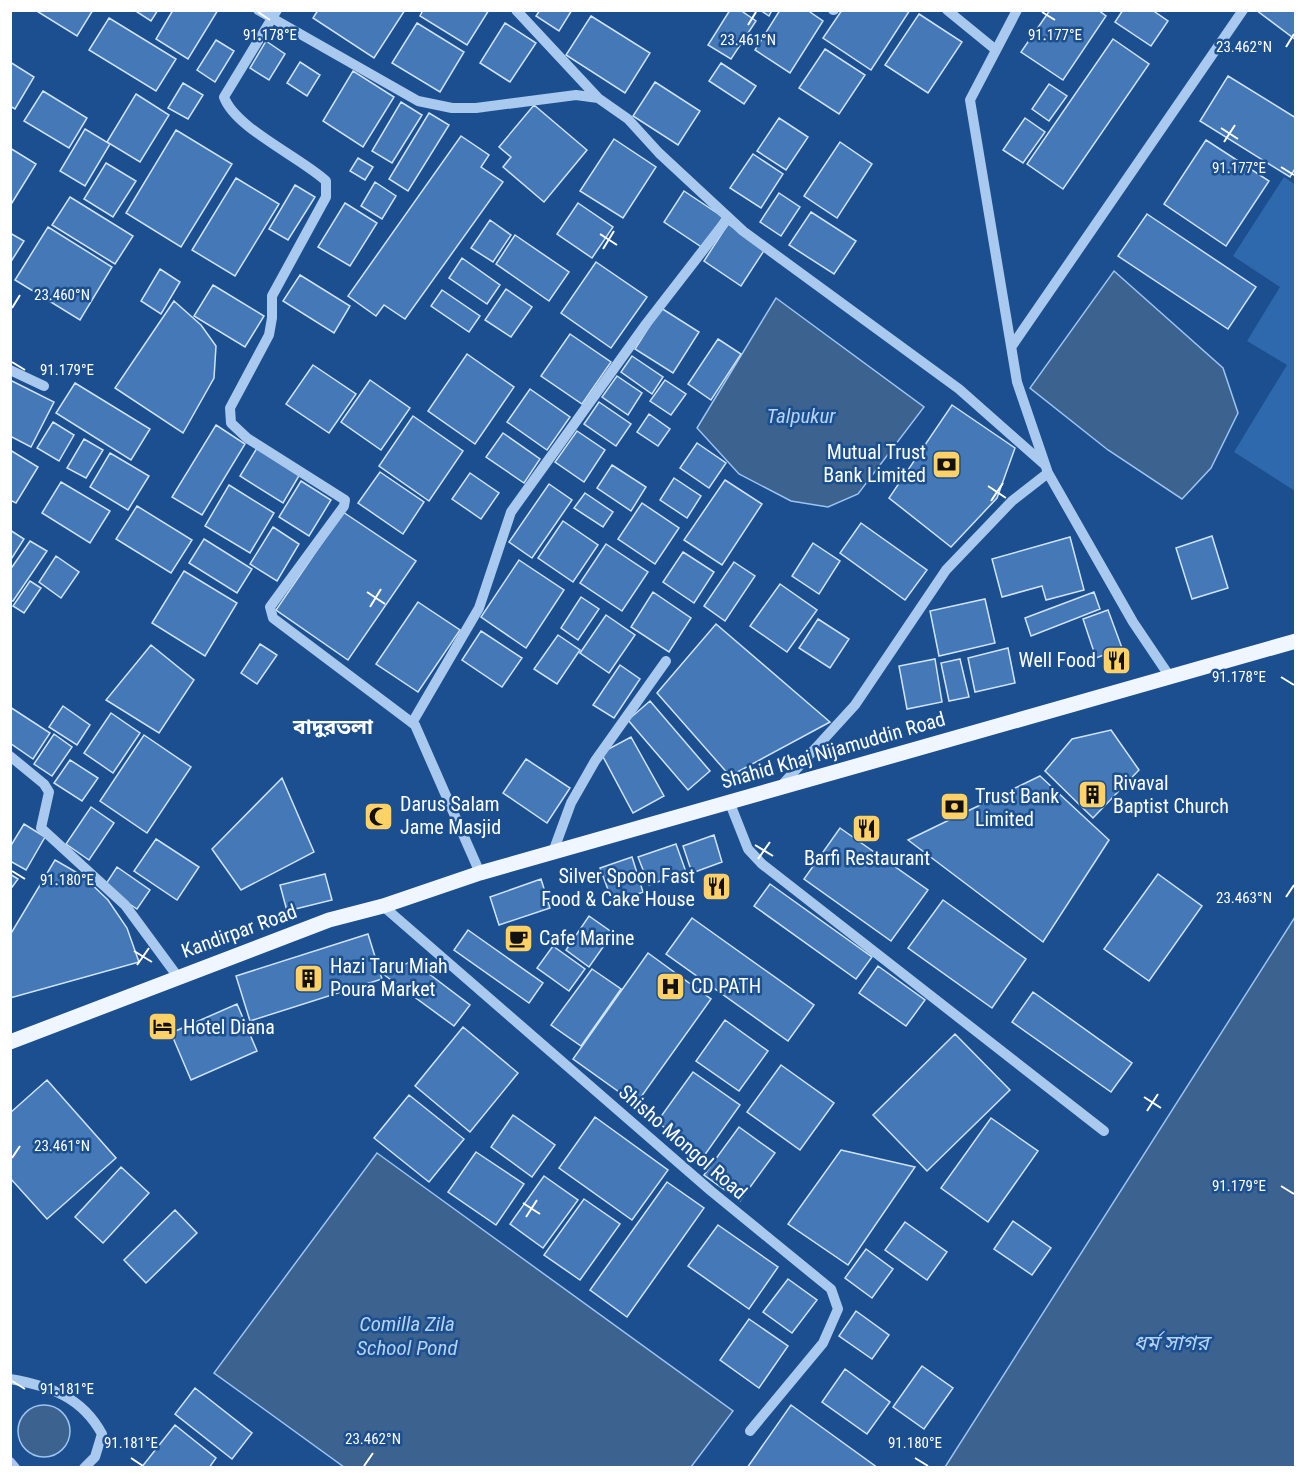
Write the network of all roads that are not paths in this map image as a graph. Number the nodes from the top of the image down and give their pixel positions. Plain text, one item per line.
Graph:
1 (258, 10) edge
2 (516, 10) edge
3 (947, 10) edge
4 (1017, 10) edge
5 (1243, 10) edge
6 (274, 15) edge
7 (996, 50) junction
8 (598, 98) junction
9 (728, 218) junction
10 (1012, 346) junction
11 (10, 370) edge
12 (44, 386) dead end
13 (1047, 469) junction
14 (1296, 641) edge
15 (666, 661) dead end
16 (1170, 676) junction
17 (412, 723) junction
18 (10, 756) edge
19 (780, 786) junction
20 (729, 801) junction
21 (553, 852) junction
22 (480, 873) junction
23 (383, 906) junction
24 (178, 976) junction
25 (10, 1042) edge
26 (1104, 1131) dead end
27 (10, 1379) edge
28 (750, 1431) dead end
29 (10, 1462) edge
30 (15, 1467) edge
31 (84, 1467) edge

1 - 6 street
2 - 8 street
3 - 7 street
4 - 7 street
5 - 10 street
6 - 8 street
6 - 17 street
7 - 10 street
8 - 9 street
9 - 13 street
9 - 17 street
10 - 13 street
11 - 12 street
13 - 16 street
13 - 19 street
14 - 16 main road, Shahid Khaj Nijamuddin Road
15 - 21 street
16 - 19 main road, Shahid Khaj Nijamuddin Road
17 - 22 street
18 - 24 street
19 - 20 main road, Shahid Khaj Nijamuddin Road
20 - 21 main road, Shahid Khaj Nijamuddin Road
20 - 26 street
21 - 22 main road, Shahid Khaj Nijamuddin Road
22 - 23 main road, Shahid Khaj Nijamuddin Road
23 - 24 main road, Kandirpar Road
23 - 28 street, Shisho Mongol Road
24 - 25 main road, Kandirpar Road
27 - 31 street
29 - 30 street

